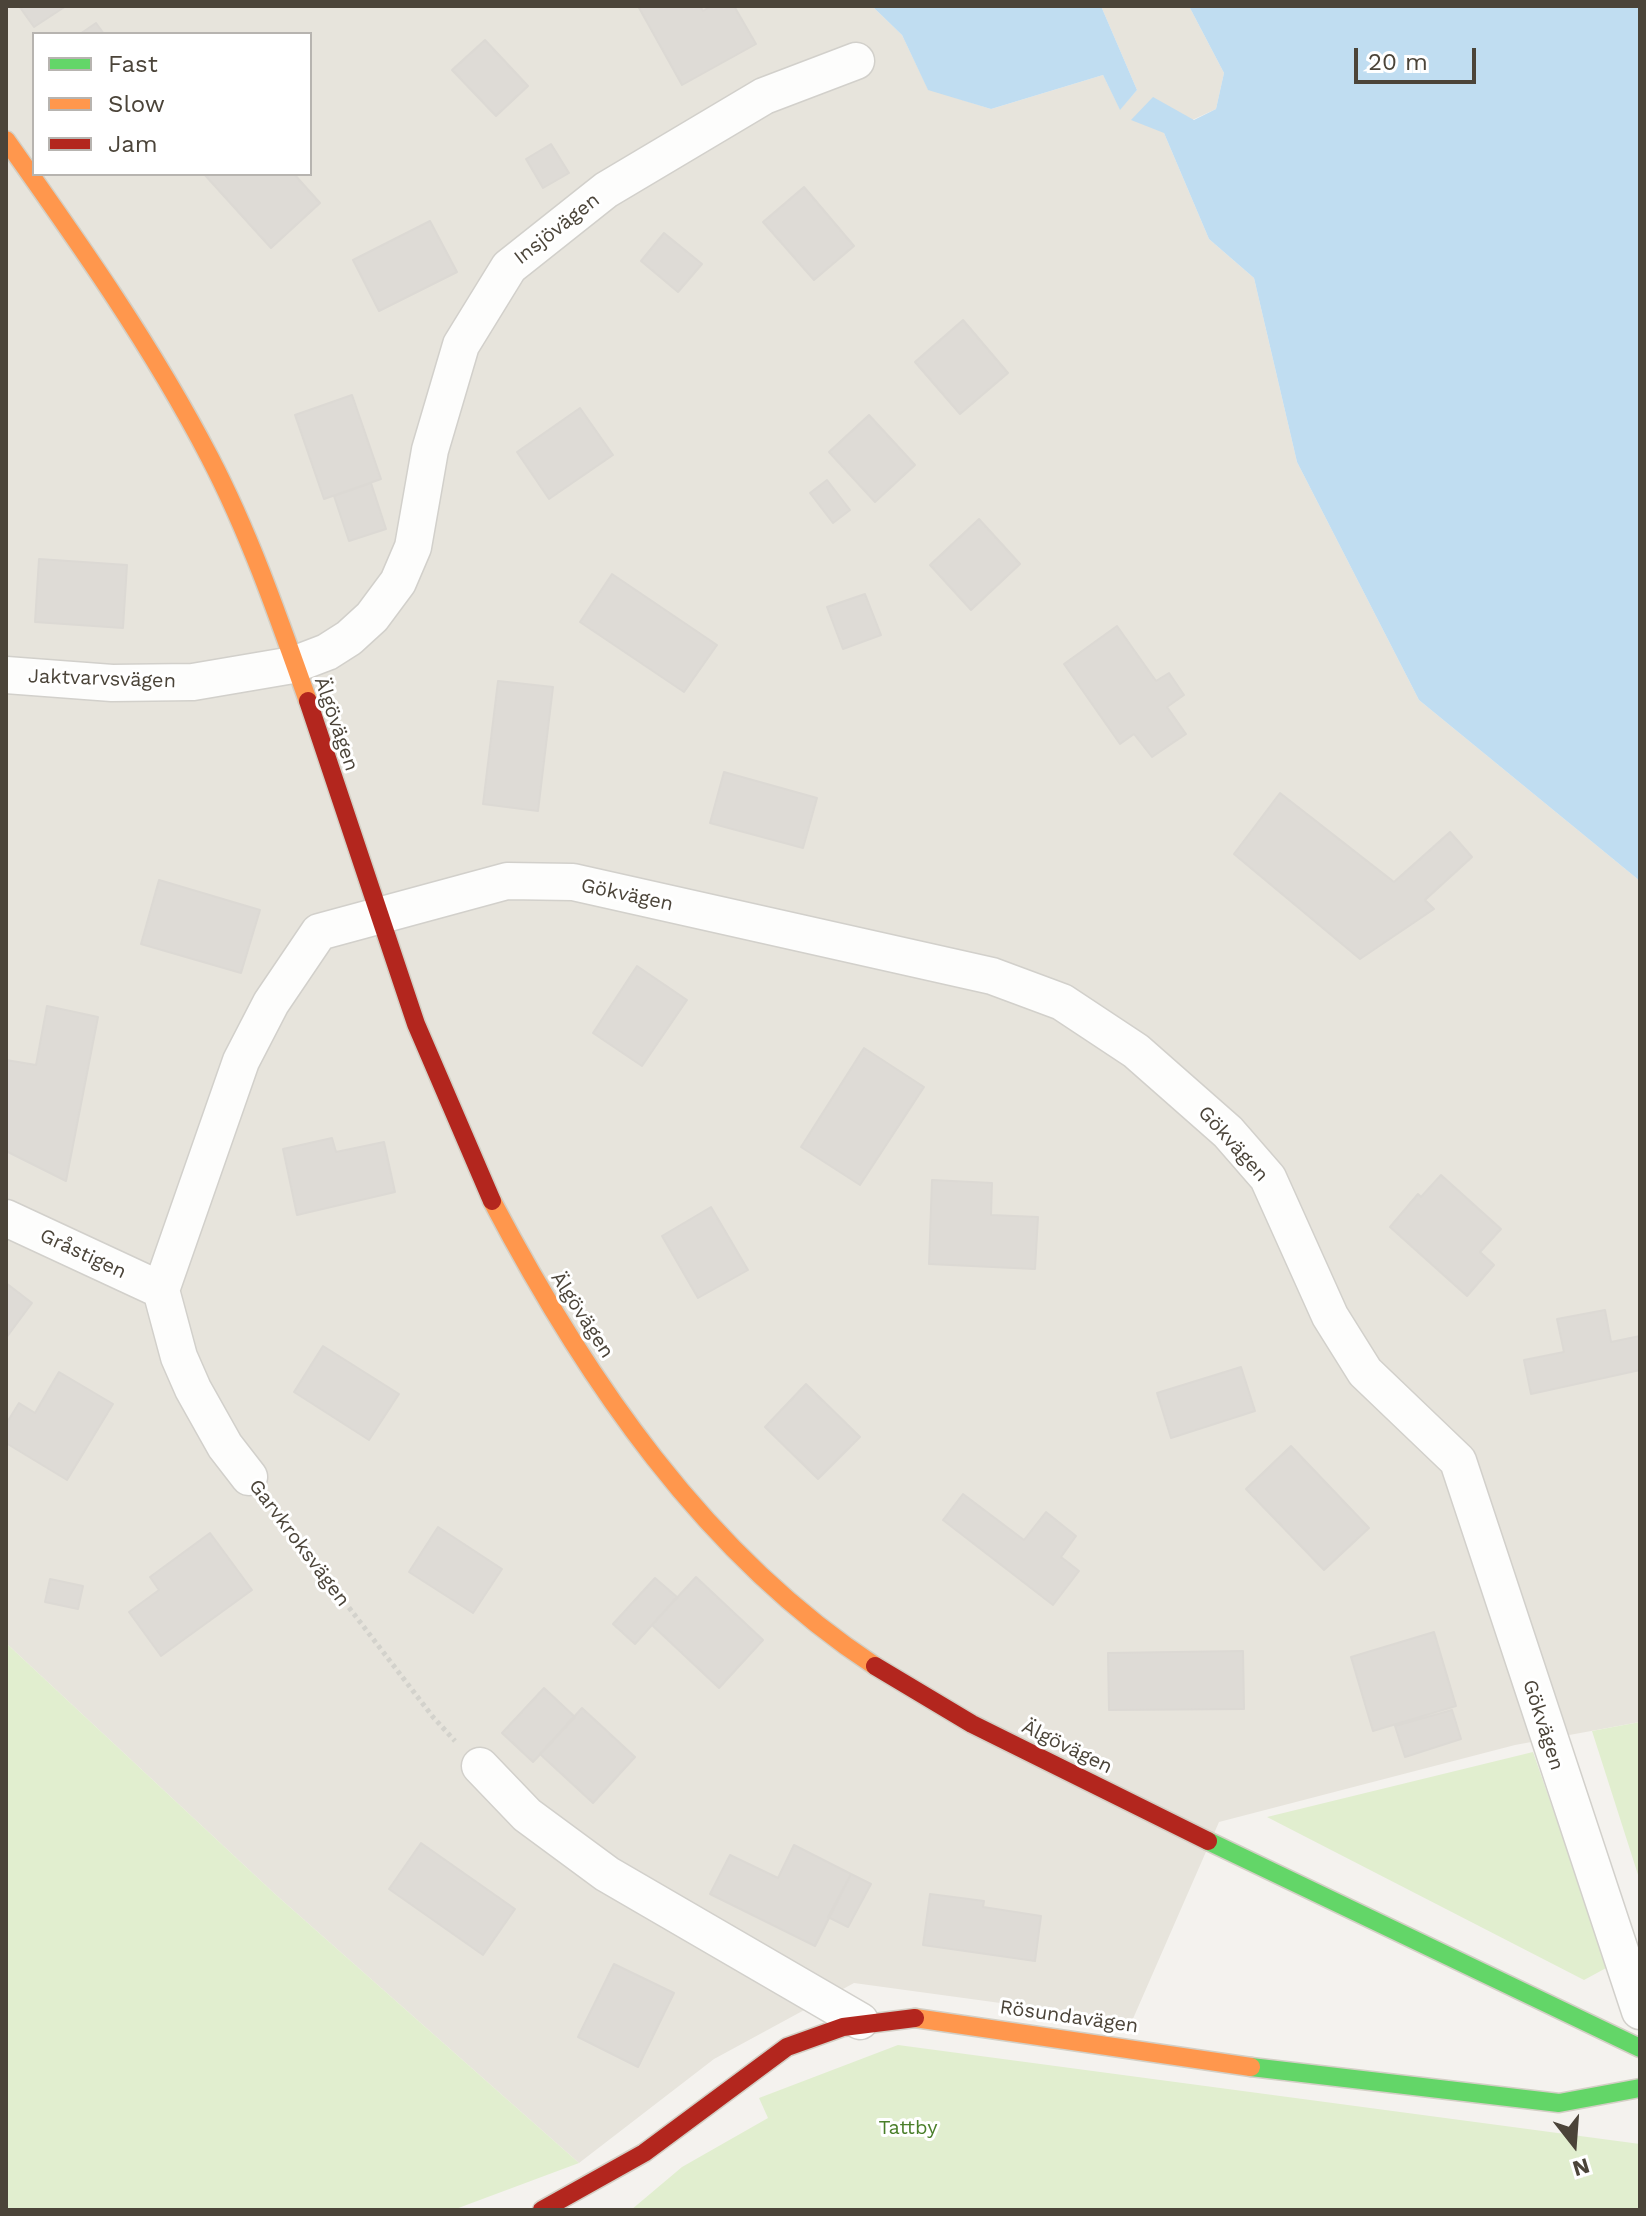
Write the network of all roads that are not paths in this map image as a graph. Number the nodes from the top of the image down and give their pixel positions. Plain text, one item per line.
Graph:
1 (856, 61) dead end
2 (6, 140) edge
3 (293, 665) junction
4 (6, 675) edge
5 (379, 913) junction
6 (6, 1218) edge
7 (161, 1290) junction
8 (249, 1477) road end
9 (480, 1766) road end
10 (1640, 2011) edge
11 (860, 2021) junction
12 (1640, 2048) edge
13 (1640, 2088) edge
14 (542, 2210) edge

1 - 3 street, Insjövägen
2 - 3 street, Älgövägen
3 - 4 street, Jaktvarvsvägen
3 - 5 street, Älgövägen
5 - 7 street
5 - 10 street, Gökvägen
5 - 12 street, Älgövägen
6 - 7 street, Gråstigen
7 - 8 street, Garvkroksvägen
9 - 11 street
11 - 13 street, Rösundavägen
11 - 14 street, Rösundavägen

